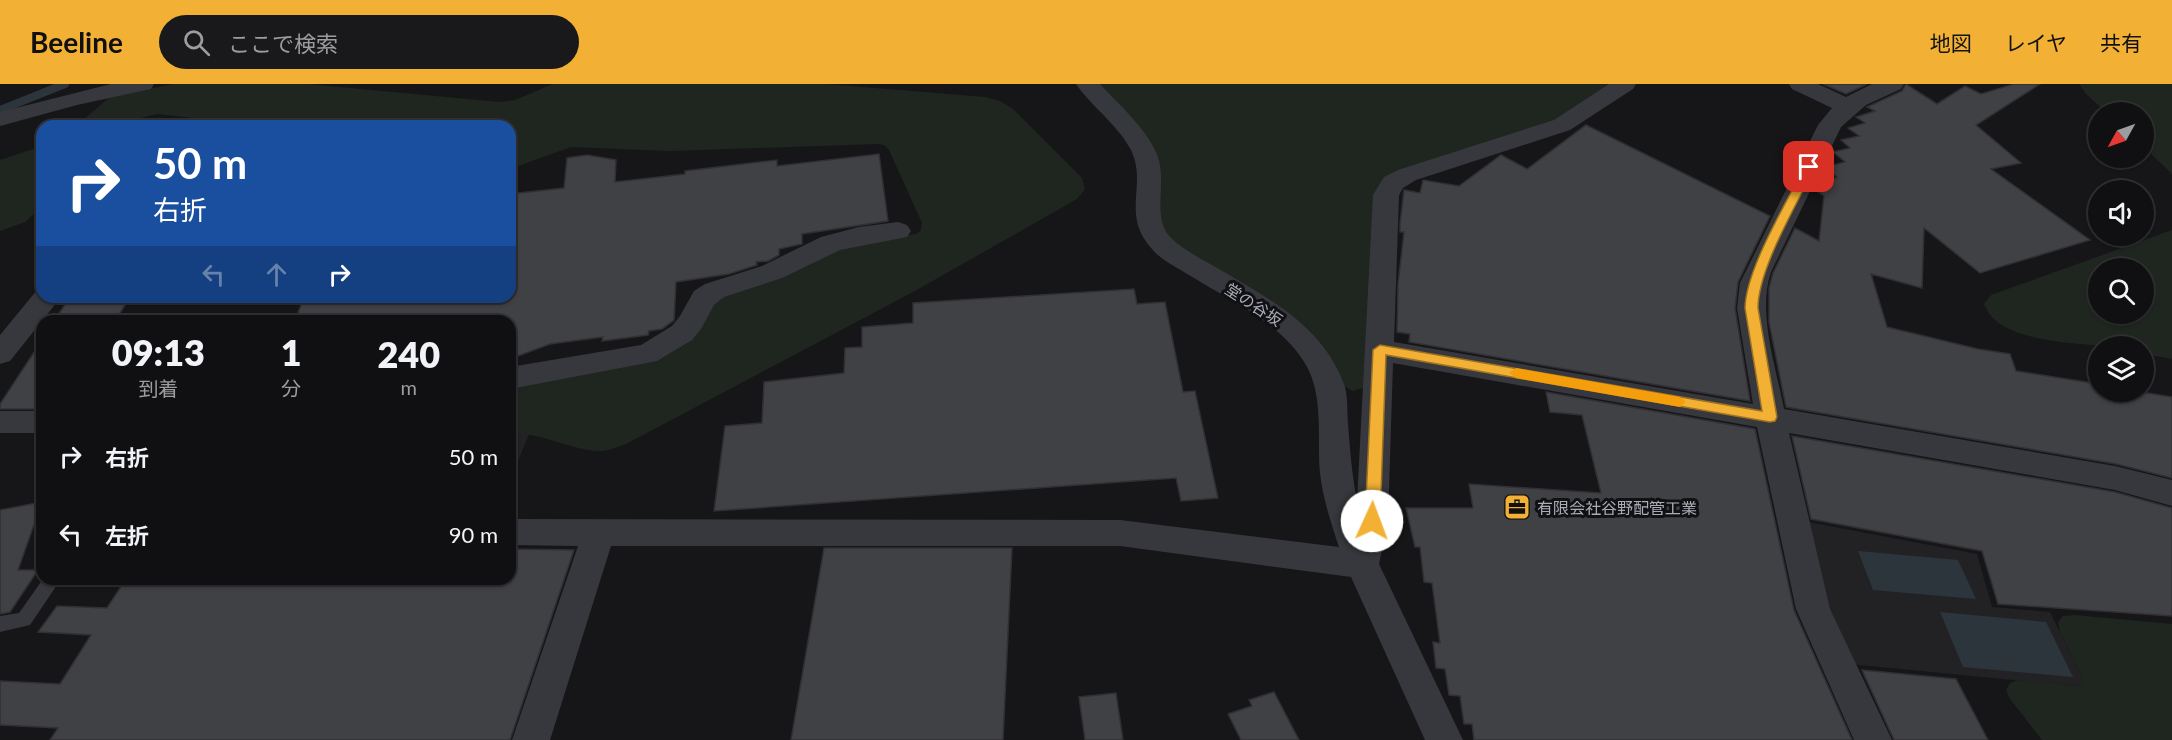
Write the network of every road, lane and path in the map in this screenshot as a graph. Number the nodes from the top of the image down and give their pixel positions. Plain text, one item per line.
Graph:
1 (143, 84) edge
2 (1087, 84) edge
3 (1625, 84) edge
4 (1800, 84) edge
5 (1893, 84) edge
6 (1846, 106) junction
7 (0, 119) edge
8 (898, 231) dead end
9 (42, 303) edge
10 (1380, 350) junction
11 (0, 354) edge
12 (516, 377) edge
13 (1770, 417) junction
14 (0, 422) edge
15 (36, 422) edge
16 (2172, 492) edge
17 (516, 532) edge
18 (599, 532) junction
19 (1362, 564) junction
20 (49, 585) edge
21 (0, 624) edge
22 (531, 740) edge
23 (1444, 740) edge
24 (1873, 740) edge

1 - 7 street
2 - 19 street, 堂の谷坂
3 - 10 street
4 - 6 street
5 - 6 street
6 - 13 street
8 - 12 street
9 - 11 street
10 - 13 street
10 - 19 street
13 - 16 street
13 - 24 street
14 - 15 street
17 - 18 street
18 - 19 street
18 - 22 street
19 - 23 street, 堂の谷坂
20 - 21 lane

